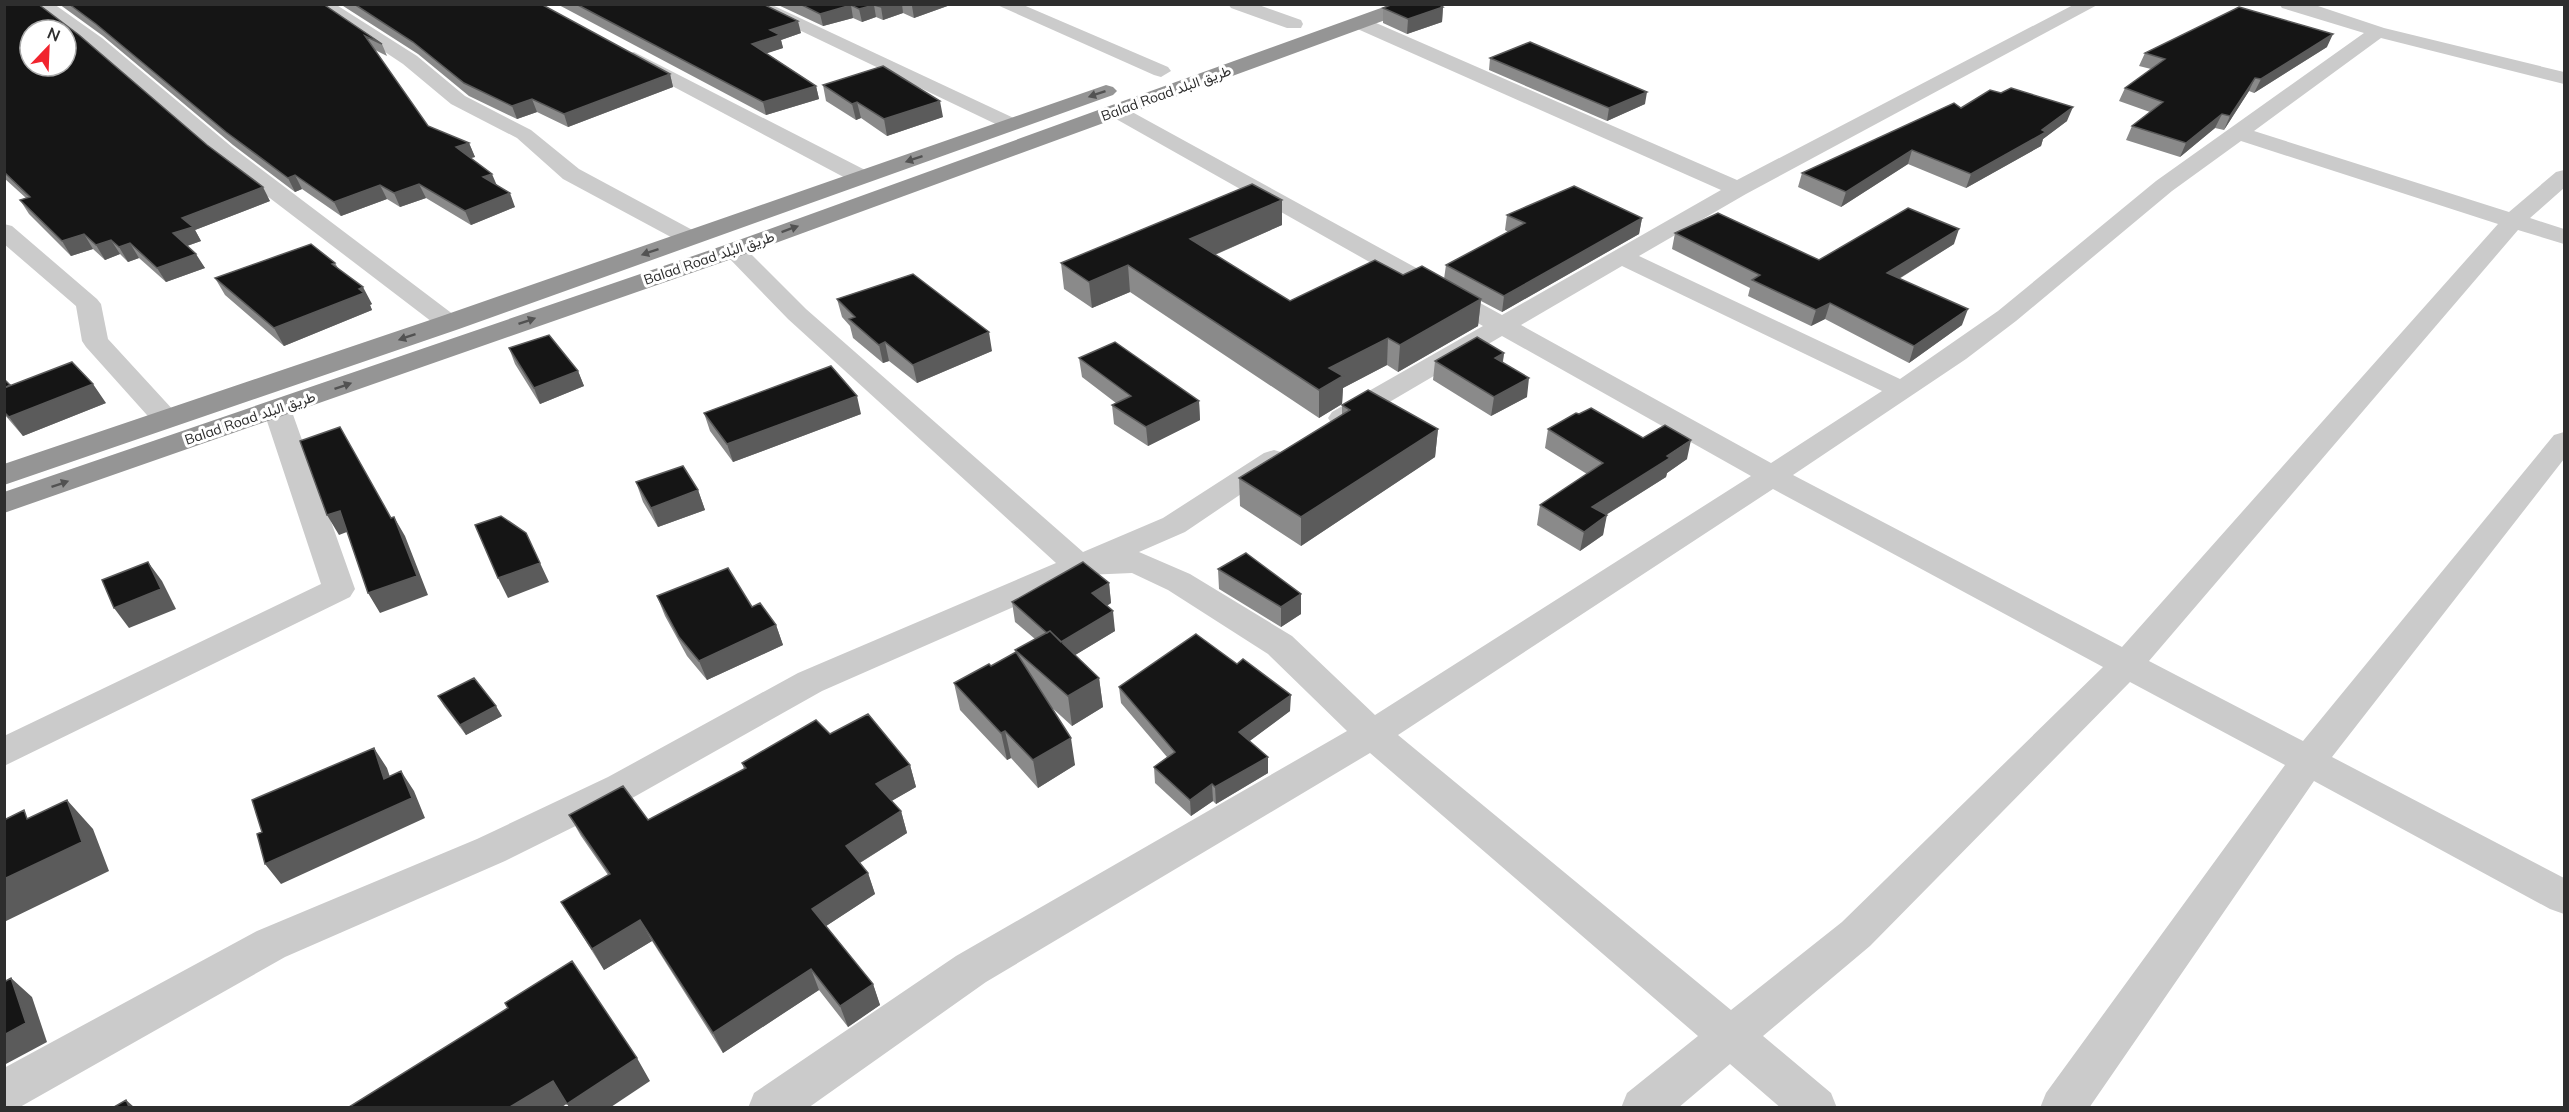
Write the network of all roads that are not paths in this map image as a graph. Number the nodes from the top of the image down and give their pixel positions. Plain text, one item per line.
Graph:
1 (42, 4) edge
2 (322, 4) edge
3 (754, 4) edge
4 (1004, 4) edge
5 (1238, 4) edge
6 (1411, 4) edge
7 (2090, 4) edge
8 (2288, 4) edge
9 (1356, 14) edge
10 (1294, 24) junction
11 (2378, 32) junction
12 (612, 47) edge
13 (1161, 71) junction
14 (2565, 78) edge
15 (1116, 111) junction
16 (1011, 124) junction
17 (2239, 133) junction
18 (861, 177) junction
19 (2565, 177) edge
20 (1738, 189) junction
21 (2514, 220) junction
22 (4, 231) edge
23 (2565, 237) edge
24 (690, 238) junction
25 (734, 249) junction
26 (1622, 257) junction
27 (449, 323) junction
28 (1505, 326) junction
29 (1900, 388) junction
30 (277, 409) junction
31 (165, 418) junction
32 (2565, 441) edge
33 (4, 475) edge
34 (1772, 476) junction
35 (4, 503) edge
36 (1078, 565) junction
37 (2127, 664) junction
38 (1372, 734) junction
39 (4, 752) edge
40 (2308, 761) junction
41 (2565, 897) edge
42 (1730, 1035) junction
43 (4, 1092) edge
44 (770, 1107) edge
45 (1643, 1107) edge
46 (1815, 1107) edge
47 (2062, 1107) edge

1 - 27 street
2 - 24 street
3 - 16 street
4 - 13 street
5 - 10 street
6 - 9 highway, Balad Road طريق البلد
7 - 20 street
8 - 11 street
9 - 10 highway, Balad Road طريق البلد
9 - 15 highway, Balad Road طريق البلد
9 - 20 street
10 - 13 highway, Balad Road طريق البلد
11 - 14 street
11 - 17 street
12 - 18 street
13 -> 16 highway, Balad Road طريق البلد
25 -> 15 highway, Balad Road طريق البلد
15 - 28 street
16 -> 18 highway, Balad Road طريق البلد
17 - 21 street
17 - 29 street
18 - 24 highway, Balad Road طريق البلد
19 - 21 street
20 - 26 street
21 - 23 street
21 - 37 street
22 - 31 street
24 -> 27 highway, Balad Road طريق البلد
30 -> 25 highway, Balad Road طريق البلد
25 - 36 street
26 - 28 street
26 - 29 street
27 -> 31 highway, Balad Road طريق البلد
28 - 34 street
28 - 36 street
29 - 34 street
35 -> 30 highway, Balad Road طريق البلد
30 - 39 street
31 - 33 highway, Balad Road طريق البلد
32 - 40 street
34 - 37 street
34 - 38 street
36 - 38 street
36 - 43 street
37 - 40 street
37 - 42 street
38 - 42 street
38 - 44 street
40 - 41 street
40 - 47 street
42 - 45 street
42 - 46 street

